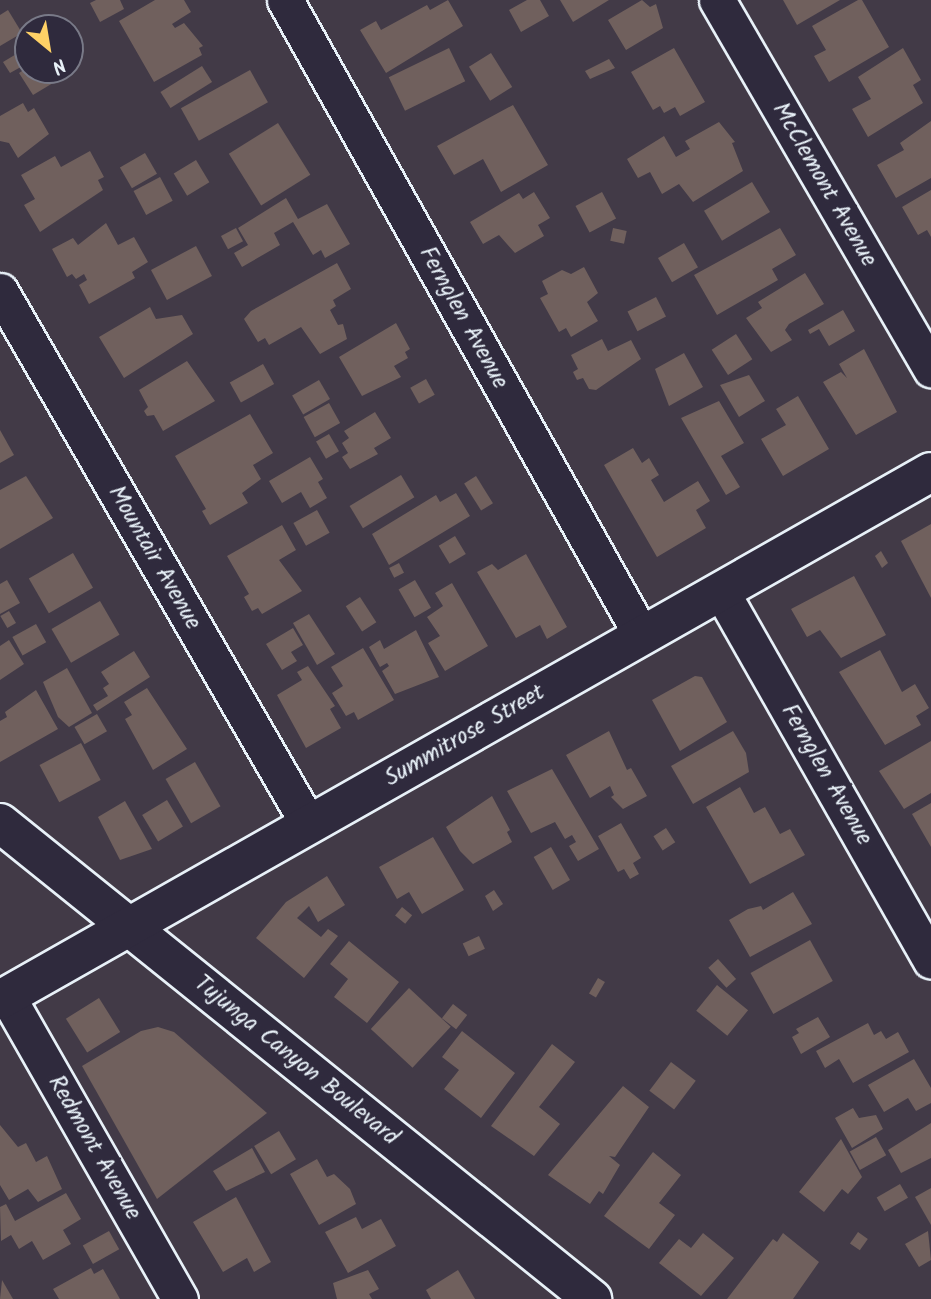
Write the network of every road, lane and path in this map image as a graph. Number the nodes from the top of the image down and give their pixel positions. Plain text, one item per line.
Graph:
1 (285, 0) edge
2 (717, 0) edge
3 (0, 291) edge
4 (931, 369) edge
5 (931, 472) edge
6 (721, 591) junction
7 (642, 636) junction
8 (0, 823) edge
9 (309, 825) junction
10 (130, 927) junction
11 (931, 960) edge
12 (4, 998) edge
13 (180, 1299) edge
14 (592, 1299) edge

1 - 7 street, Fernglen Avenue
2 - 4 street, McClemont Avenue
3 - 9 street, Mountair Avenue
5 - 6 street, Summitrose Street
6 - 7 street, Summitrose Street
6 - 11 street, Fernglen Avenue
7 - 9 street, Summitrose Street
8 - 10 street, Tujunga Canyon Boulevard
9 - 10 street, Summitrose Street
10 - 12 street, Summitrose Street
10 - 14 street, Tujunga Canyon Boulevard
12 - 13 street, Redmont Avenue

